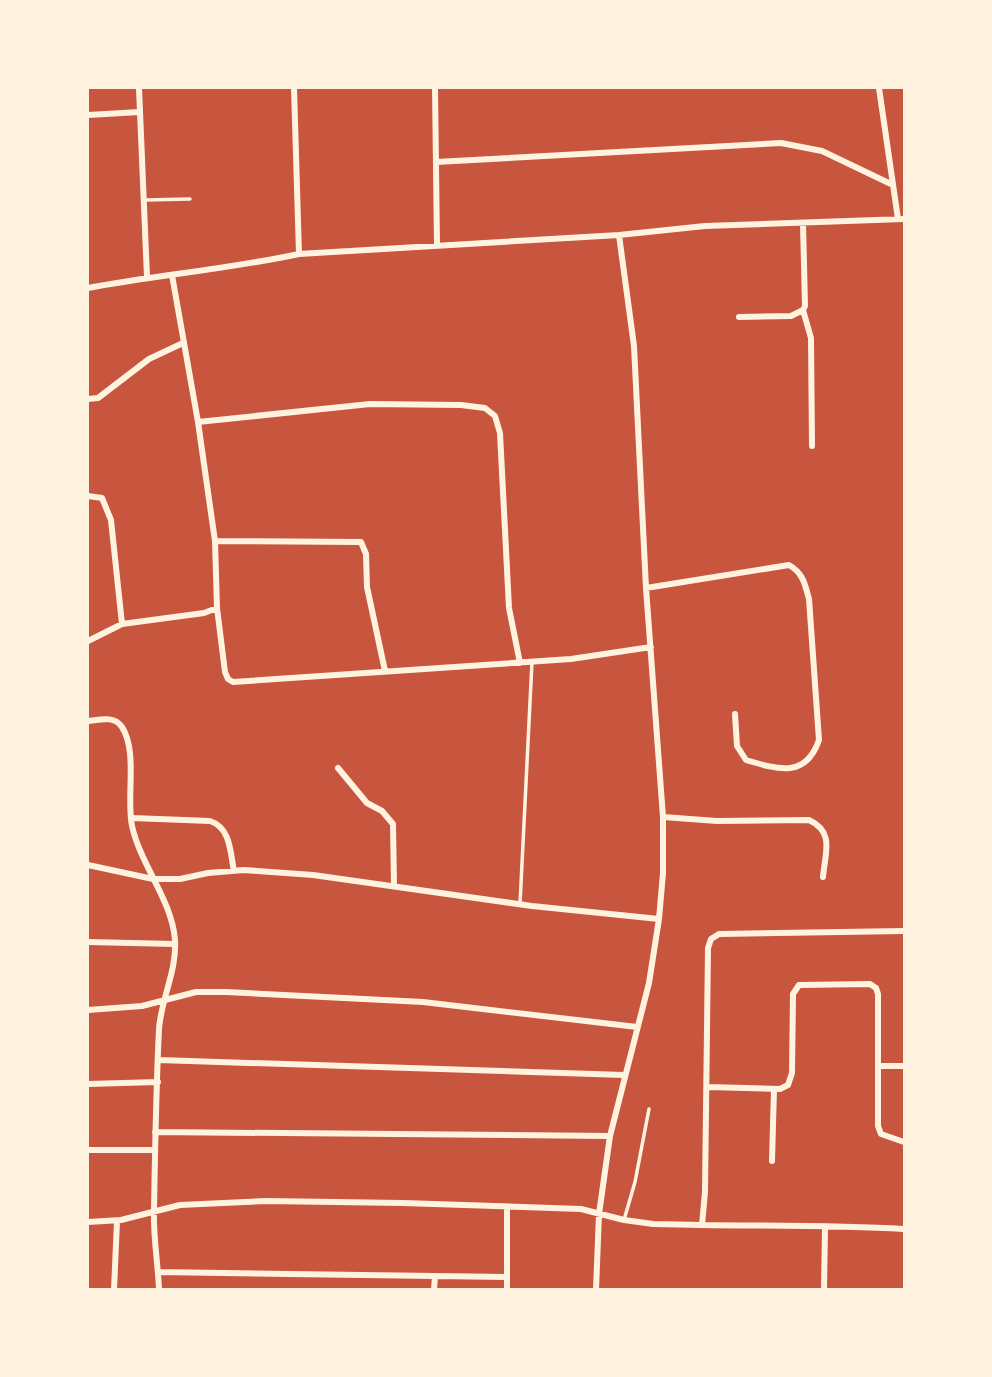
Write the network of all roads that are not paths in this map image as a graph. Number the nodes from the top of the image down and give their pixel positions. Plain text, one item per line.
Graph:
1 (139, 88) edge
2 (294, 88) edge
3 (435, 88) edge
4 (879, 88) edge
5 (140, 112) junction
6 (88, 115) edge
7 (436, 162) junction
8 (893, 185) junction
9 (190, 199) dead end
10 (143, 200) junction
11 (901, 219) edge
12 (803, 223) junction
13 (619, 235) junction
14 (437, 245) junction
15 (299, 254) junction
16 (172, 275) junction
17 (147, 277) junction
18 (88, 288) edge
19 (803, 310) junction
20 (739, 317) dead end
21 (183, 342) junction
22 (88, 400) edge
23 (198, 422) junction
24 (812, 446) dead end
25 (88, 496) edge
26 (215, 541) junction
27 (646, 588) junction
28 (217, 608) junction
29 (122, 624) junction
30 (88, 640) edge
31 (651, 647) junction
32 (532, 662) junction
33 (520, 663) junction
34 (385, 671) junction
35 (734, 714) dead end
36 (88, 720) edge
37 (338, 768) dead end
38 (663, 817) junction
39 (132, 818) junction
40 (88, 865) edge
41 (234, 871) junction
42 (823, 877) dead end
43 (153, 879) junction
44 (394, 885) junction
45 (520, 904) junction
46 (659, 919) junction
47 (905, 931) edge
48 (88, 942) edge
49 (175, 944) junction
50 (164, 1001) junction
51 (88, 1010) edge
52 (637, 1027) junction
53 (159, 1060) junction
54 (878, 1066) junction
55 (905, 1066) edge
56 (624, 1075) junction
57 (158, 1082) junction
58 (88, 1084) edge
59 (707, 1087) junction
60 (774, 1089) junction
61 (649, 1110) dead end
62 (155, 1132) junction
63 (610, 1136) junction
64 (905, 1142) edge
65 (88, 1150) edge
66 (154, 1150) junction
67 (772, 1161) dead end
68 (508, 1208) junction
69 (154, 1211) junction
70 (599, 1214) junction
71 (624, 1220) junction
72 (117, 1221) junction
73 (88, 1222) edge
74 (702, 1225) junction
75 (825, 1228) junction
76 (905, 1229) edge
77 (159, 1272) junction
78 (435, 1276) junction
79 (507, 1277) junction
80 (114, 1290) edge
81 (159, 1290) edge
82 (434, 1290) edge
83 (507, 1290) edge
84 (596, 1290) edge
85 (824, 1290) edge

1 - 5 street
2 - 15 street
3 - 7 street
4 - 8 street
5 - 6 street
5 - 10 street
7 - 8 street
7 - 14 street
8 - 11 street
9 - 10 lane
10 - 17 street
11 - 12 street
12 - 13 street
12 - 19 street
13 - 14 street
13 - 27 street
14 - 15 street
15 - 16 street
16 - 17 street
16 - 21 street
17 - 18 street
19 - 20 street
19 - 24 street
21 - 22 street
21 - 23 street
23 - 26 street
23 - 33 street
25 - 29 street
26 - 28 street
26 - 34 street
27 - 31 street
27 - 35 street
28 - 29 street
28 - 34 street
29 - 30 street
31 - 32 street
31 - 38 street
32 - 33 street
32 - 45 lane
33 - 34 street
36 - 39 street
37 - 44 street
38 - 42 street
38 - 46 street
39 - 41 street
39 - 43 street
40 - 43 street
41 - 43 street
41 - 44 street
43 - 49 street
44 - 45 street
45 - 46 street
46 - 52 street
47 - 59 street
48 - 49 street
49 - 50 street
50 - 51 street
50 - 52 street
50 - 53 street
52 - 56 street
53 - 56 street
53 - 57 street
54 - 55 street
54 - 60 street
54 - 64 street
56 - 63 street
57 - 58 street
57 - 62 street
59 - 60 street
59 - 74 street
60 - 67 street
61 - 71 lane
62 - 63 street
62 - 66 street
63 - 70 street
65 - 66 street
66 - 69 street
68 - 69 street
68 - 70 street
68 - 79 street
69 - 72 street
69 - 77 street
70 - 71 street
70 - 84 street
71 - 74 street
72 - 73 street
72 - 80 street
74 - 75 street
75 - 76 street
75 - 85 street
77 - 78 street
77 - 81 street
78 - 79 street
78 - 82 street
79 - 83 street

